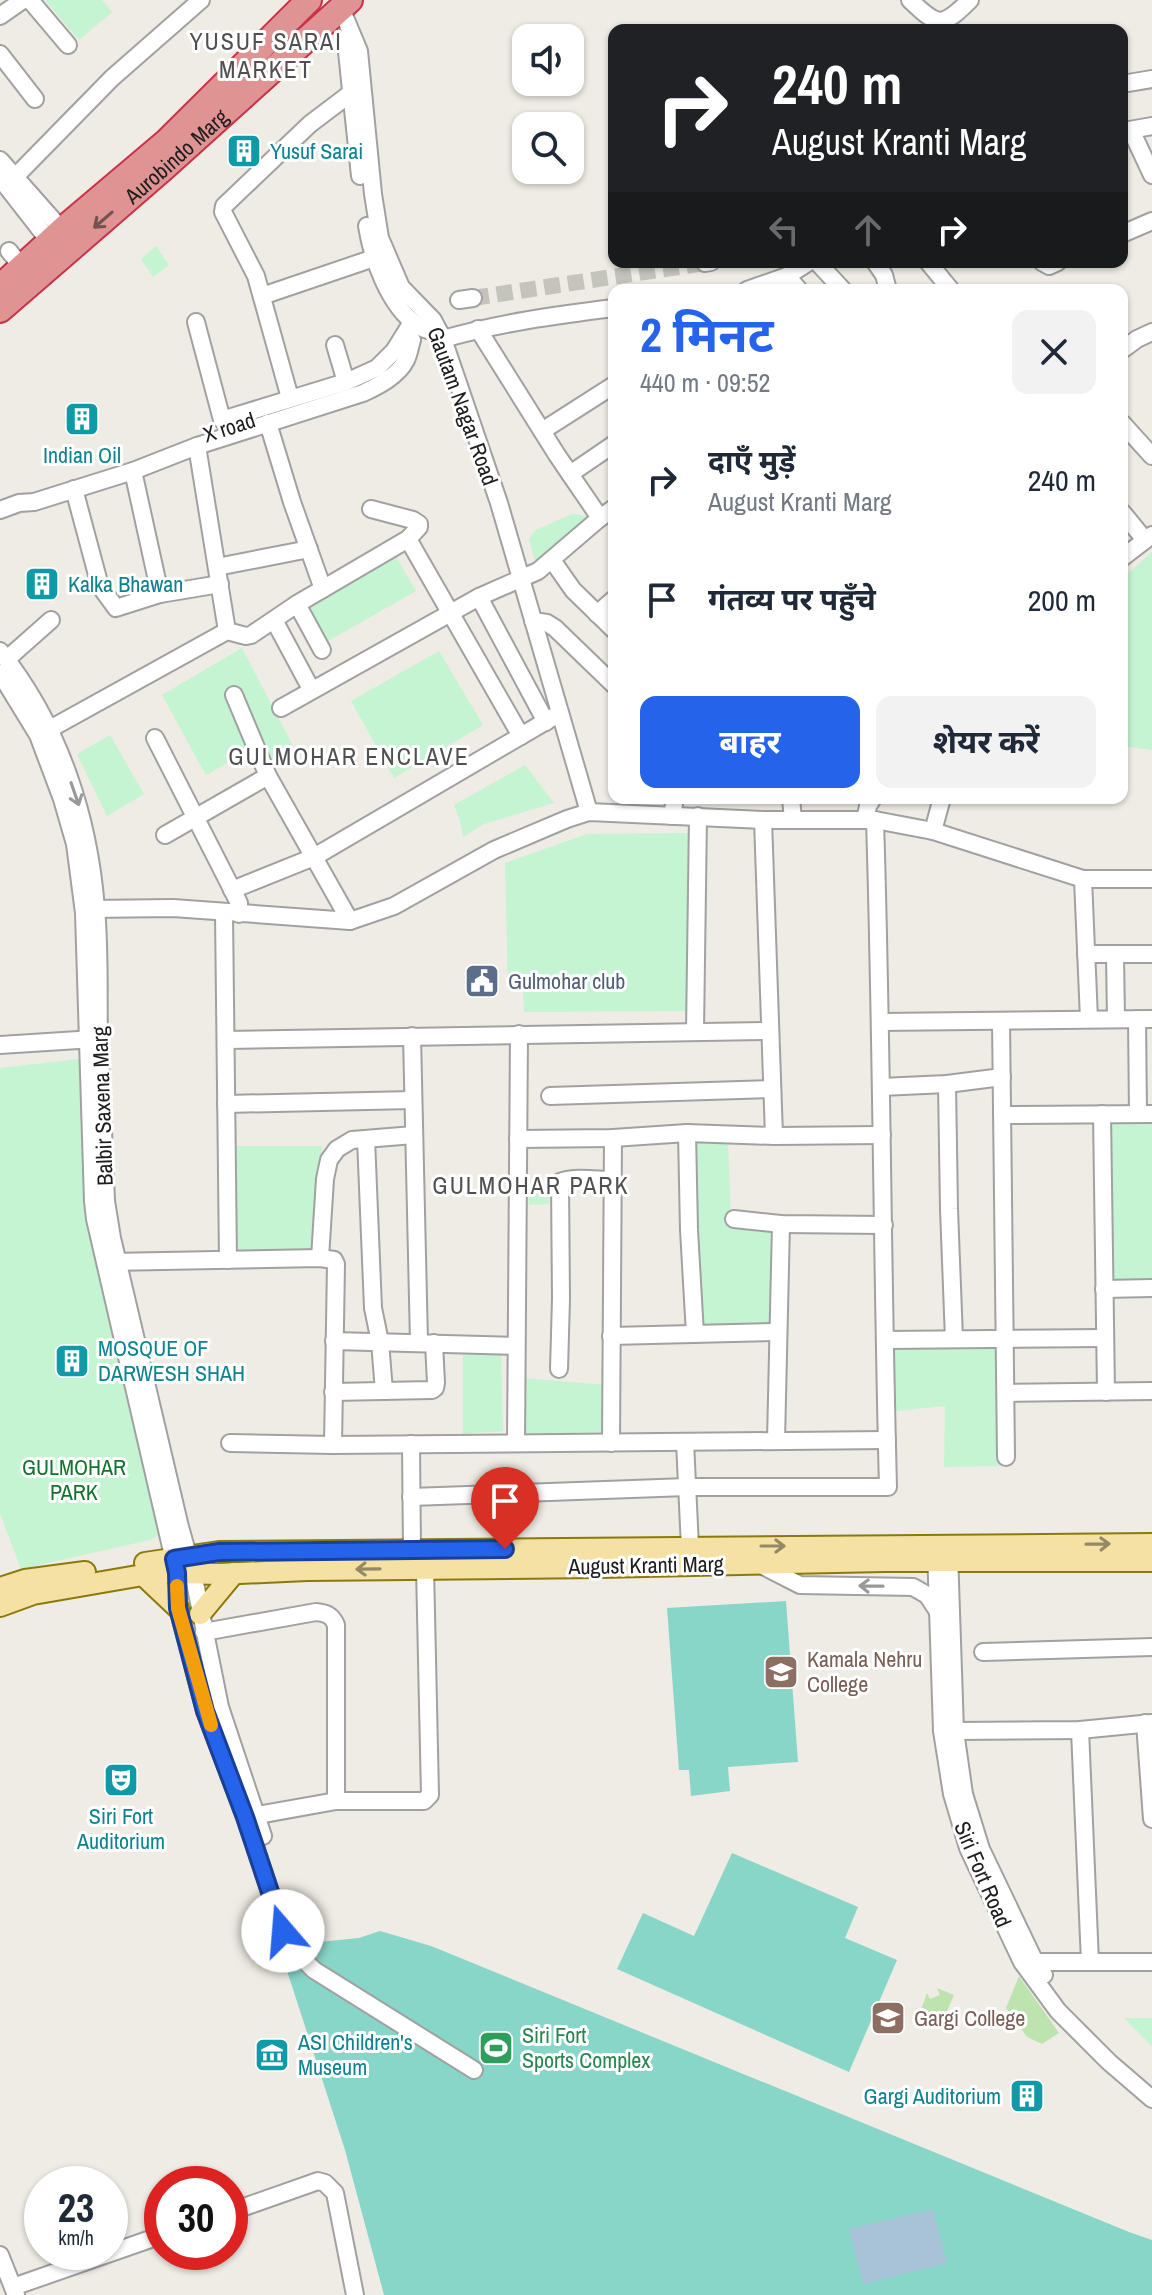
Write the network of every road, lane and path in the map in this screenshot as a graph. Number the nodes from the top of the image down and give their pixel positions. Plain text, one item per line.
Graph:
1 (23, 0) edge
2 (30, 0) edge
3 (201, 0) edge
4 (309, 0) edge
5 (910, 0) edge
6 (970, 0) edge
7 (345, 4) edge
8 (0, 16) edge
9 (934, 24) edge
10 (940, 24) edge
11 (351, 31) junction
12 (68, 45) dead end
13 (0, 54) edge
14 (1152, 79) edge
15 (1128, 83) edge
16 (351, 93) junction
17 (35, 99) dead end
18 (1152, 126) edge
19 (1128, 131) edge
20 (1128, 133) edge
21 (0, 160) edge
22 (1152, 175) edge
23 (7, 178) edge
24 (1152, 221) edge
25 (1128, 231) edge
26 (56, 236) junction
27 (374, 258) junction
28 (800, 268) edge
29 (823, 268) edge
30 (933, 268) edge
31 (787, 276) junction
32 (768, 284) edge
33 (794, 284) edge
34 (837, 284) edge
35 (946, 284) edge
36 (0, 287) edge
37 (262, 296) junction
38 (608, 309) edge
39 (0, 310) edge
40 (196, 322) dead end
41 (478, 329) junction
42 (414, 330) junction
43 (1152, 332) edge
44 (442, 336) junction
45 (335, 345) dead end
46 (1128, 346) edge
47 (346, 382) junction
48 (608, 389) edge
49 (290, 398) junction
50 (268, 423) junction
51 (1128, 430) edge
52 (542, 431) junction
53 (197, 446) junction
54 (608, 448) edge
55 (1152, 456) edge
56 (133, 471) junction
57 (570, 474) junction
58 (74, 489) junction
59 (19, 503) junction
60 (371, 509) dead end
61 (0, 510) edge
62 (608, 512) edge
63 (600, 518) junction
64 (1128, 518) edge
65 (1148, 538) edge
66 (408, 539) junction
67 (309, 549) junction
68 (1128, 553) edge
69 (552, 560) junction
70 (218, 576) junction
71 (521, 579) junction
72 (323, 589) junction
73 (160, 594) junction
74 (479, 597) junction
75 (297, 604) junction
76 (608, 604) edge
77 (450, 614) junction
78 (597, 614) junction
79 (51, 620) dead end
80 (274, 620) junction
81 (533, 621) junction
82 (608, 624) edge
83 (227, 631) junction
84 (322, 650) dead end
85 (2, 661) edge
86 (608, 679) edge
87 (311, 689) junction
88 (234, 695) dead end
89 (281, 708) dead end
90 (553, 718) junction
91 (44, 732) junction
92 (521, 736) junction
93 (155, 738) dead end
94 (268, 776) junction
95 (674, 804) edge
96 (792, 804) edge
97 (869, 804) edge
98 (940, 804) edge
99 (589, 812) junction
100 (672, 816) junction
101 (698, 816) junction
102 (195, 819) junction
103 (763, 820) junction
104 (793, 820) junction
105 (870, 820) junction
106 (933, 831) junction
107 (165, 835) dead end
108 (314, 857) junction
109 (1083, 879) junction
110 (1152, 879) edge
111 (232, 890) junction
112 (90, 909) junction
113 (231, 914) junction
114 (350, 921) junction
115 (1086, 954) junction
116 (1115, 954) junction
117 (1152, 954) edge
118 (1089, 1019) junction
119 (1116, 1019) junction
120 (1144, 1019) edge
121 (1001, 1021) junction
122 (880, 1022) junction
123 (770, 1031) junction
124 (695, 1032) junction
125 (519, 1034) junction
126 (412, 1036) junction
127 (93, 1039) junction
128 (226, 1040) junction
129 (0, 1045) edge
130 (1002, 1077) junction
131 (947, 1084) junction
132 (881, 1087) junction
133 (772, 1089) junction
134 (550, 1096) dead end
135 (413, 1100) junction
136 (226, 1104) junction
137 (1102, 1114) junction
138 (1145, 1114) edge
139 (1002, 1115) junction
140 (687, 1133) junction
141 (414, 1135) junction
142 (882, 1135) junction
143 (774, 1136) junction
144 (613, 1138) junction
145 (366, 1139) junction
146 (518, 1139) junction
147 (613, 1180) junction
148 (734, 1219) dead end
149 (781, 1224) junction
150 (884, 1225) junction
151 (320, 1258) junction
152 (228, 1260) junction
153 (111, 1261) junction
154 (1152, 1288) edge
155 (1104, 1289) junction
156 (777, 1332) junction
157 (695, 1334) junction
158 (611, 1336) junction
159 (1105, 1338) junction
160 (954, 1339) junction
161 (1006, 1339) junction
162 (885, 1340) junction
163 (334, 1341) junction
164 (380, 1342) junction
165 (427, 1343) junction
166 (516, 1346) junction
167 (559, 1369) dead end
168 (384, 1391) junction
169 (1152, 1391) edge
170 (333, 1392) junction
171 (1106, 1392) junction
172 (1006, 1393) junction
173 (887, 1440) junction
174 (776, 1441) junction
175 (685, 1442) junction
176 (230, 1443) dead end
177 (516, 1443) junction
178 (611, 1443) junction
179 (411, 1444) junction
180 (333, 1445) junction
181 (1006, 1457) dead end
182 (687, 1487) junction
183 (411, 1497) junction
184 (1152, 1544) edge
185 (690, 1547) junction
186 (412, 1550) junction
187 (943, 1554) junction
188 (1152, 1561) edge
189 (756, 1563) junction
190 (183, 1565) junction
191 (425, 1568) junction
192 (234, 1573) junction
193 (143, 1575) junction
194 (0, 1588) edge
195 (0, 1606) edge
196 (178, 1608) junction
197 (938, 1611) junction
198 (202, 1623) junction
199 (1152, 1647) edge
200 (983, 1652) dead end
201 (1148, 1723) edge
202 (1080, 1730) junction
203 (955, 1731) junction
204 (336, 1801) junction
205 (251, 1815) junction
206 (1152, 1819) edge
207 (1035, 1962) junction
208 (1090, 1962) junction
209 (1152, 1962) edge
210 (474, 2070) dead end
211 (1152, 2088) edge
212 (1152, 2099) edge
213 (248, 2206) edge
214 (144, 2242) edge
215 (0, 2255) edge
216 (15, 2291) edge
217 (355, 2295) edge

1 - 8 street
2 - 12 street
3 - 23 street
4 - 26 highway, Aurobindo Marg
5 - 9 street
6 - 10 street
7 - 11 street, Gautam Nagar Road
7 -> 39 highway, Aurobindo Marg
11 - 16 street
11 - 44 street, Gautam Nagar Road
13 - 17 street
14 - 15 street
16 - 27 street
16 - 37 street
18 - 19 street
20 - 22 street
21 - 23 street
23 - 26 street
24 - 25 street
26 - 36 highway, Aurobindo Marg
27 - 37 street
27 - 42 street
28 - 31 street
29 - 34 street
30 - 35 street
31 - 32 street
31 - 33 street
37 - 49 street
38 - 41 street
40 - 49 street
41 - 44 street
41 - 52 street
42 - 44 street
42 - 47 street
42 - 50 street
42 - 59 street, X road
43 - 46 street
44 - 71 street, Gautam Nagar Road
45 - 47 street
47 - 49 street
48 - 52 street
50 - 53 street
50 - 67 street
51 - 55 street
52 - 57 street
53 - 56 street
53 - 70 street
54 - 57 street
56 - 58 street
56 - 73 street
57 - 63 street
58 - 59 street
58 - 73 street
59 - 61 street
60 - 66 street
62 - 63 street
63 - 69 street
64 - 65 street
65 - 68 street
66 - 72 street
66 - 77 street
67 - 70 street
67 - 72 street
69 - 71 street
69 - 78 street
70 - 73 street
70 - 83 street
71 - 74 street
71 - 81 street, Gautam Nagar Road
72 - 75 street
74 - 77 street
74 - 90 street
75 - 80 street
75 - 84 street
76 - 78 street
77 - 87 street
77 - 92 street
78 - 82 street
79 - 85 street
80 - 83 street
80 - 87 street
81 - 86 street
81 - 90 street, Gautam Nagar Road
83 - 91 street
85 - 91 street, Balbir Saxena Marg
87 - 89 street
88 - 94 street
90 - 92 street
90 - 99 street, Gautam Nagar Road
91 - 112 street, Balbir Saxena Marg
92 - 108 street
93 - 102 street
94 - 102 street
94 - 108 street
95 - 100 street
96 - 104 street
97 - 105 street
98 - 106 street
99 - 100 street
99 - 114 street
100 - 101 street
101 - 103 street
101 - 124 street
102 - 107 street
102 - 111 street
103 - 104 street
103 - 123 street
104 - 105 street
105 - 106 street
105 - 122 street
106 - 109 street
108 - 111 street
108 - 114 street
109 - 110 street
109 - 115 street
111 - 113 street
112 - 113 street
112 - 127 street, Balbir Saxena Marg
113 - 114 street
113 - 128 street
115 - 116 street
115 - 118 street
116 - 117 street
116 - 119 street
118 - 119 street
118 - 121 street
119 - 120 street
120 - 138 street
121 - 122 street
121 - 130 street
122 - 132 street
123 - 124 street
123 - 133 street
124 - 125 street
125 - 126 street
125 - 146 street
126 - 128 street
126 - 135 street
127 - 129 street
127 - 153 street, Balbir Saxena Marg
128 - 136 street
130 - 131 street
130 - 139 street
131 - 132 street
131 - 160 street
132 - 142 street
133 - 134 street
133 - 143 street
135 - 136 street
135 - 141 street
136 - 152 street
137 - 138 street
137 - 139 street
137 - 155 street
139 - 161 street
140 - 143 street
140 - 144 street
140 - 157 street
141 - 145 street
141 - 165 street
142 - 143 street
142 - 150 street
144 - 146 street
144 - 147 street
145 - 151 street
145 - 164 street
146 - 166 street
147 - 158 street
147 - 167 street
148 - 149 street
149 - 150 street
149 - 156 street
150 - 162 street
151 - 152 street
151 - 163 street
152 - 153 street
153 - 190 street, Balbir Saxena Marg
154 - 155 street
155 - 159 street
156 - 157 street
156 - 174 street
157 - 158 street
158 - 178 street
159 - 161 street
159 - 171 street
160 - 161 street
160 - 162 street
161 - 172 street
162 - 173 street
163 - 164 street
163 - 170 street
164 - 165 street
164 - 168 street
165 - 166 street
165 - 168 street
166 - 177 street
168 - 170 street
169 - 171 street
170 - 180 street
171 - 172 street
172 - 181 street
173 - 174 street
173 - 182 street
174 - 175 street
175 - 178 street
175 - 182 street
176 - 180 street
177 - 178 street
177 - 179 street
179 - 180 street
179 - 183 street
182 - 183 street
182 - 185 street
183 - 186 street
187 -> 184 main road, August Kranti Marg
185 - 186 main road, August Kranti Marg
185 -> 187 main road, August Kranti Marg
186 - 190 main road, August Kranti Marg
187 - 188 main road, August Kranti Marg
187 - 189 main road, August Kranti Marg
187 - 197 street, Siri Fort Road
187 - 203 street, Siri Fort Road
189 - 191 main road, August Kranti Marg
197 -> 189 street
190 - 192 main road, August Kranti Marg
190 - 193 main road, August Kranti Marg
190 - 194 main road, August Kranti Marg
190 - 196 street
190 - 198 street
191 -> 192 main road, August Kranti Marg
191 - 204 street
192 - 198 main road
193 - 195 main road, August Kranti Marg
193 - 196 main road
196 - 205 street
197 - 212 street, Siri Fort Road
198 - 204 street
198 - 205 street
199 - 200 street
201 - 202 street
201 - 206 street
202 - 203 street
202 - 208 street
203 - 207 street, Siri Fort Road
204 - 205 street
205 - 210 street
207 - 208 street
207 - 211 street, Siri Fort Road
208 - 209 street
213 - 217 street
214 - 216 street
215 - 216 street

